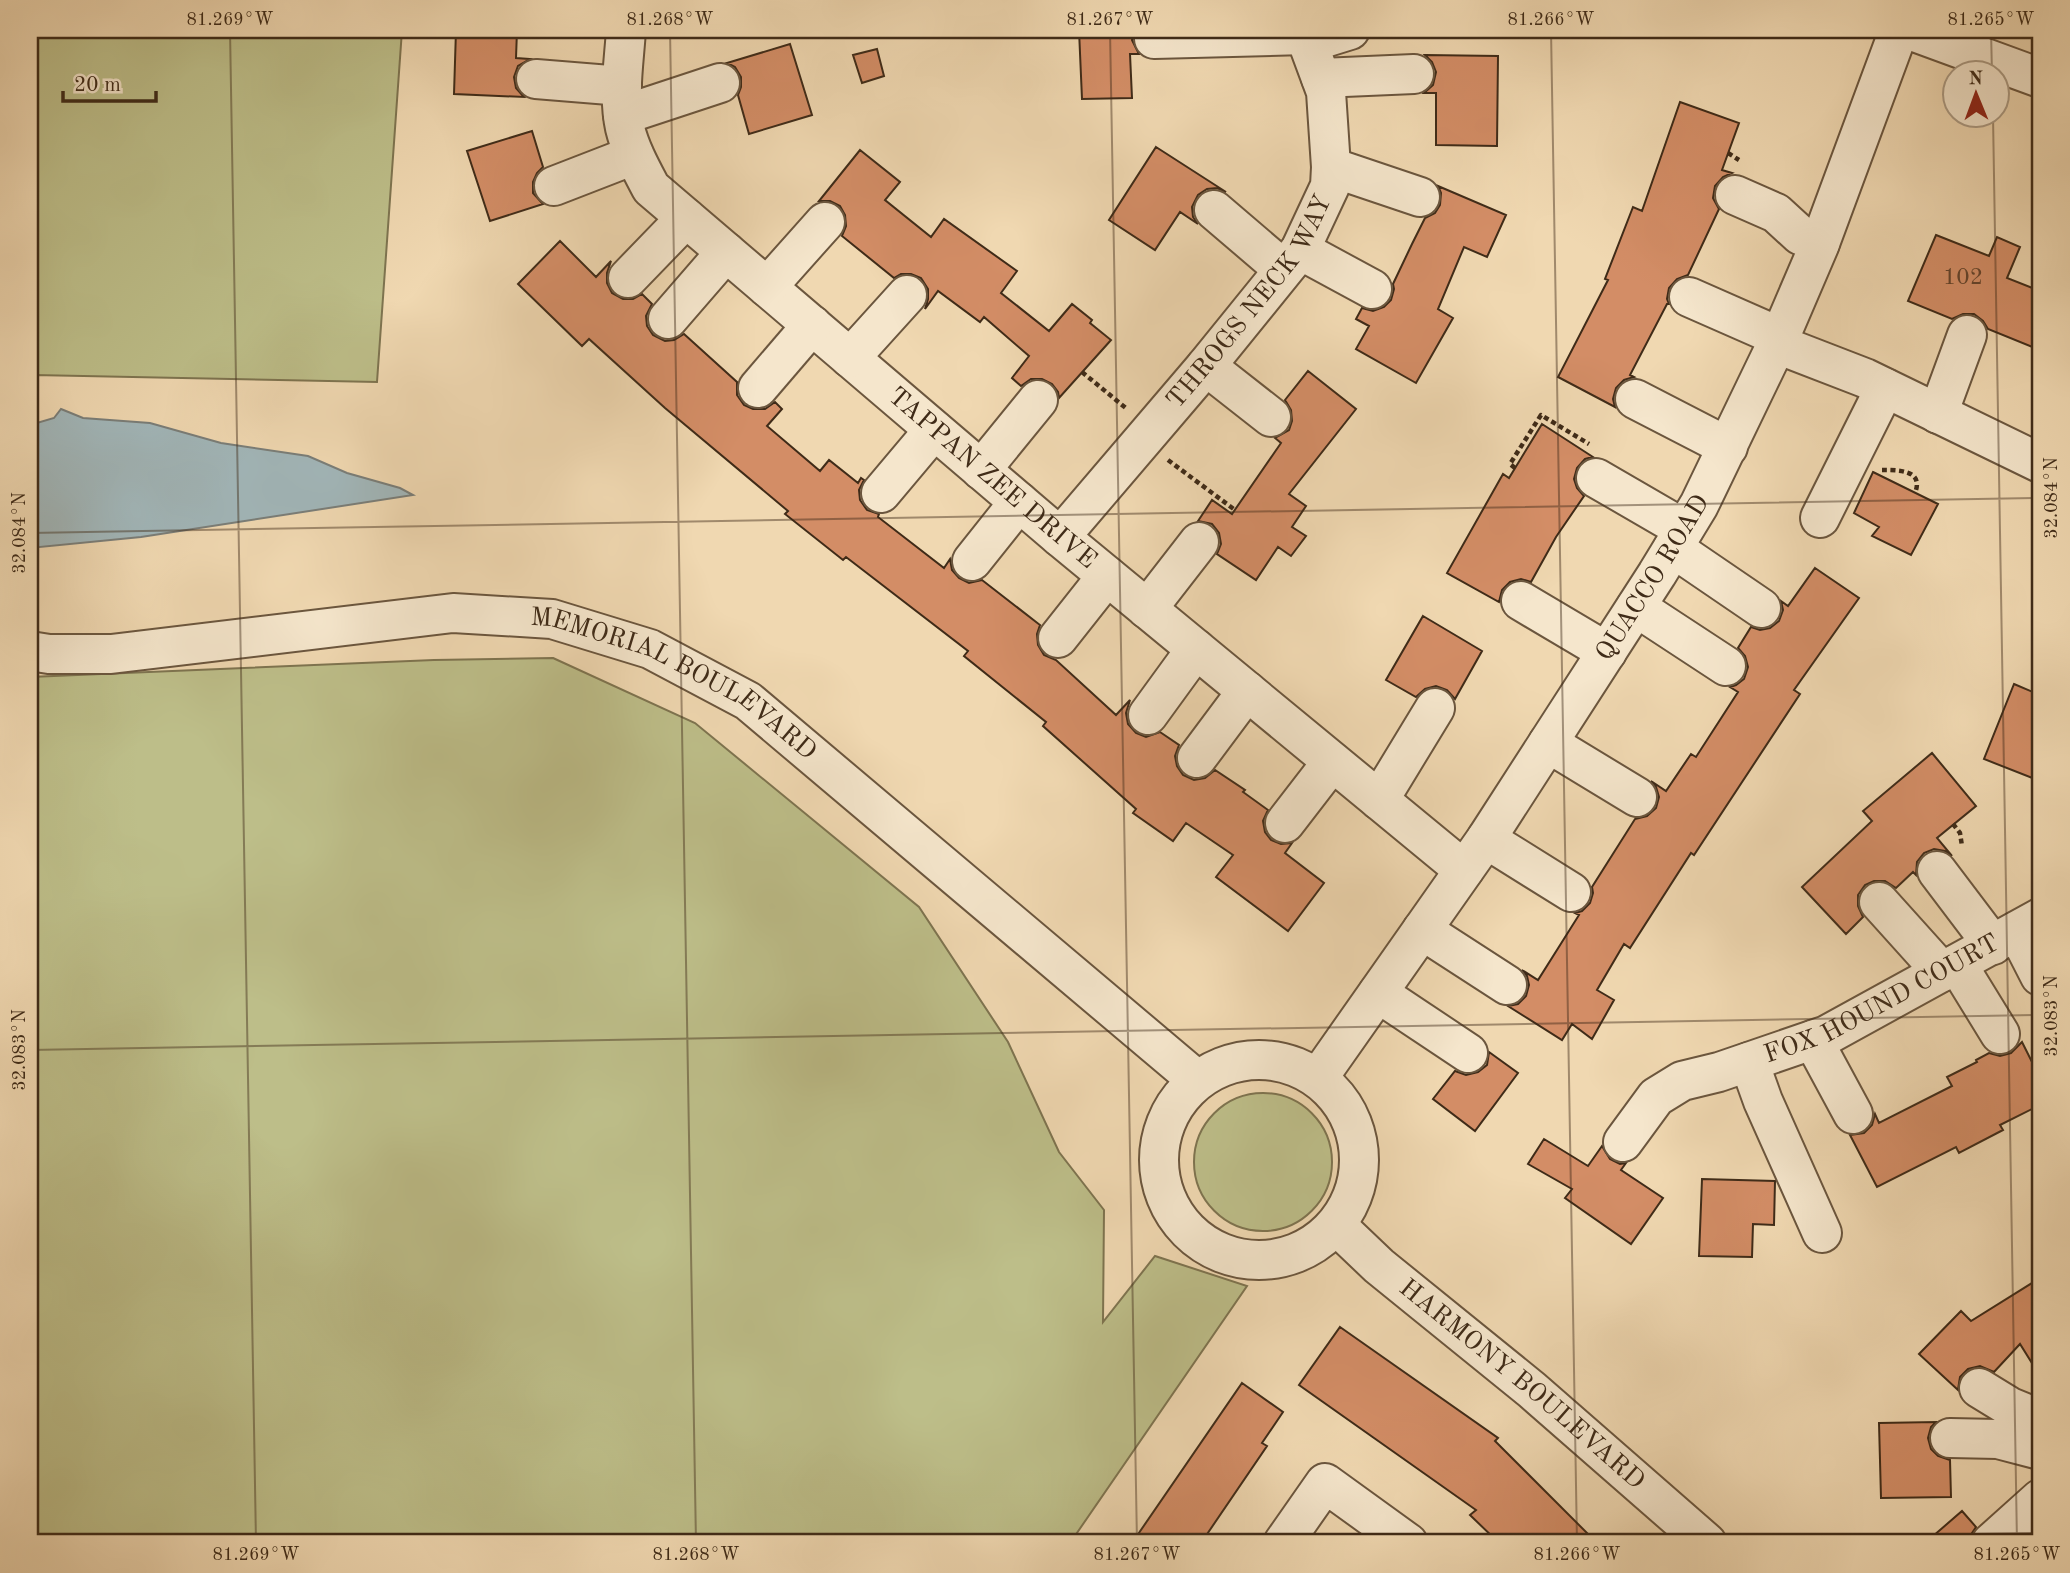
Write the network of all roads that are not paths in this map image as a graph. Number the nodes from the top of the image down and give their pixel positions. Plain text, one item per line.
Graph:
1 (626, 30) edge
2 (1350, 30) edge
3 (1899, 30) edge
4 (1909, 30) edge
5 (1154, 39) dead end
6 (1309, 46) edge
7 (1414, 74) dead end
8 (2040, 78) edge
9 (536, 79) dead end
10 (720, 83) dead end
11 (623, 101) junction
12 (634, 155) junction
13 (1331, 167) junction
14 (554, 186) dead end
15 (1735, 195) dead end
16 (1420, 197) dead end
17 (1214, 211) dead end
18 (686, 218) junction
19 (825, 222) dead end
20 (1820, 243) junction
21 (726, 252) junction
22 (1292, 260) junction
23 (628, 278) dead end
24 (767, 287) junction
25 (1373, 289) dead end
26 (907, 295) dead end
27 (1689, 297) dead end
28 (668, 319) dead end
29 (812, 325) junction
30 (1967, 335) dead end
31 (1779, 341) junction
32 (850, 358) junction
33 (1206, 366) junction
34 (758, 388) dead end
35 (1885, 388) junction
36 (1635, 399) dead end
37 (1038, 400) dead end
38 (1938, 414) junction
39 (1271, 417) dead end
40 (934, 430) junction
41 (1727, 447) junction
42 (2037, 451) edge
43 (1595, 463) road end
44 (981, 470) junction
45 (881, 494) dead end
46 (1019, 502) junction
47 (1820, 518) dead end
48 (1060, 537) junction
49 (1679, 539) junction
50 (1199, 542) dead end
51 (972, 561) dead end
52 (1107, 576) junction
53 (1521, 601) dead end
54 (1636, 607) junction
55 (1761, 608) dead end
56 (1147, 609) junction
57 (1058, 638) dead end
58 (1196, 649) junction
59 (30, 651) edge
60 (1607, 652) junction
61 (1726, 666) dead end
62 (1247, 691) junction
63 (1435, 708) dead end
64 (1148, 715) dead end
65 (1548, 743) junction
66 (1198, 758) dead end
67 (1332, 762) junction
68 (1637, 797) dead end
69 (1379, 800) junction
70 (1285, 823) dead end
71 (1486, 839) junction
72 (1464, 870) junction
73 (1937, 871) dead end
74 (1572, 892) dead end
75 (1880, 902) dead end
76 (1422, 930) junction
77 (2017, 931) edge
78 (1950, 968) junction
79 (2040, 976) edge
80 (1507, 985) dead end
81 (1378, 993) junction
82 (2000, 1034) dead end
83 (1813, 1040) junction
84 (1468, 1053) dead end
85 (1734, 1067) junction
86 (1318, 1078) junction
87 (1197, 1080) junction
88 (1853, 1114) dead end
89 (1622, 1142) dead end
90 (1336, 1225) junction
91 (1822, 1233) dead end
92 (1979, 1388) dead end
93 (2040, 1419) edge
94 (1950, 1438) dead end
95 (2040, 1450) edge
96 (2040, 1499) edge
97 (1283, 1543) edge
98 (1408, 1543) edge
99 (1707, 1543) edge
100 (1991, 1543) edge

1 - 11 street, TAPPAN ZEE DRIVE
2 - 6 street
3 - 20 street, QUACCO ROAD
4 - 8 street
5 - 6 street
6 - 7 street
6 - 13 street, THROGS NECK WAY
9 - 11 street
10 - 11 street
11 - 12 street, TAPPAN ZEE DRIVE
12 - 14 street
12 - 18 street, TAPPAN ZEE DRIVE
13 - 16 street
13 - 22 street, THROGS NECK WAY
15 - 20 street
17 - 22 street
18 - 21 street, TAPPAN ZEE DRIVE
18 - 23 street
19 - 24 street
20 - 31 street, QUACCO ROAD
21 - 24 street, TAPPAN ZEE DRIVE
21 - 28 street
22 - 25 street
22 - 33 street, THROGS NECK WAY
24 - 29 street, TAPPAN ZEE DRIVE
26 - 32 street
27 - 31 street
29 - 32 street, TAPPAN ZEE DRIVE
29 - 34 street
30 - 38 street
31 - 35 street
31 - 41 street, QUACCO ROAD
32 - 40 street, TAPPAN ZEE DRIVE
33 - 39 street
33 - 48 street, THROGS NECK WAY
35 - 38 street
35 - 47 street
36 - 41 street
37 - 44 street
38 - 42 street
40 - 44 street, TAPPAN ZEE DRIVE
40 - 45 street
41 - 49 street, QUACCO ROAD
43 - 49 street
44 - 46 street, TAPPAN ZEE DRIVE
46 - 48 street, TAPPAN ZEE DRIVE
46 - 51 street
48 - 52 street, TAPPAN ZEE DRIVE
49 - 54 street, QUACCO ROAD
49 - 55 street
50 - 56 street
52 - 56 street, TAPPAN ZEE DRIVE
52 - 57 street
53 - 60 street
54 - 60 street, QUACCO ROAD
54 - 61 street
56 - 58 street, TAPPAN ZEE DRIVE
58 - 62 street, TAPPAN ZEE DRIVE
58 - 64 street
59 - 87 street, MEMORIAL BOULEVARD
60 - 65 street, QUACCO ROAD
62 - 66 street
62 - 67 street, TAPPAN ZEE DRIVE
63 - 69 street
65 - 68 street
65 - 71 street, QUACCO ROAD
67 - 69 street, TAPPAN ZEE DRIVE
67 - 70 street
69 - 72 street, TAPPAN ZEE DRIVE
71 - 72 street, QUACCO ROAD
71 - 74 street
72 - 76 street, QUACCO ROAD
73 - 77 street
75 - 78 street
76 - 80 street
76 - 81 street, QUACCO ROAD
77 - 78 street, FOX HOUND COURT
77 - 79 street
78 - 82 street
78 - 83 street, FOX HOUND COURT
81 - 84 street
81 - 86 street, QUACCO ROAD
83 - 85 street, FOX HOUND COURT
83 - 88 street
85 - 89 street, FOX HOUND COURT
85 - 91 street
86 - 87 street
86 - 90 street
87 - 90 street
90 - 99 street, HARMONY BOULEVARD
92 - 93 street
94 - 95 street
96 - 100 street
97 - 98 street

